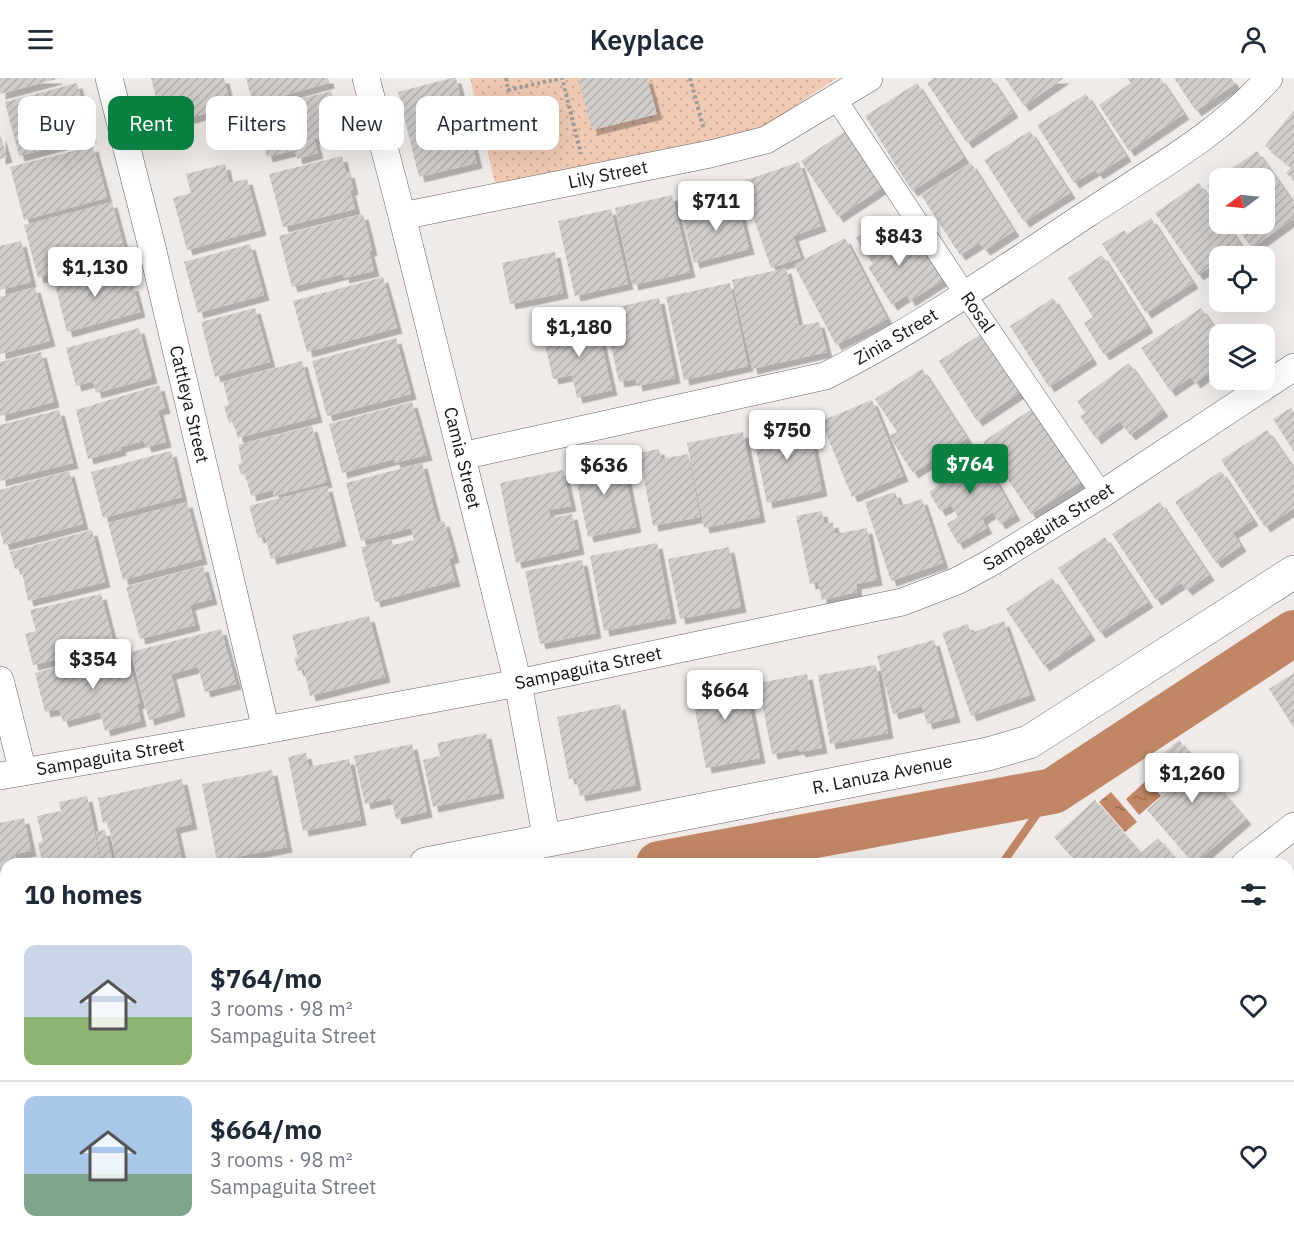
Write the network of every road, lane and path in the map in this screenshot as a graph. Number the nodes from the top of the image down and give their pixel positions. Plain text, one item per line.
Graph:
1 (109, 78) edge
2 (366, 78) edge
3 (506, 78) edge
4 (690, 78) edge
5 (868, 78) edge
6 (1269, 78) edge
7 (836, 99) junction
8 (710, 154) junction
9 (587, 178) junction
10 (402, 216) junction
11 (965, 294) junction
12 (1294, 367) edge
13 (462, 456) junction
14 (1102, 494) junction
15 (1294, 572) edge
16 (0, 680) edge
17 (518, 683) junction
18 (266, 730) junction
19 (11, 774) edge
20 (1294, 826) edge
21 (547, 841) junction
22 (458, 858) edge
23 (1253, 858) edge

1 - 18 street, Cattleya Street
2 - 10 street, Camia Street
3 - 9 path
4 - 8 path
5 - 7 street, Lily Street
6 - 11 street, Zinia Street
7 - 8 street, Lily Street
7 - 11 street, Rosal
8 - 9 street, Lily Street
9 - 10 street, Lily Street
10 - 13 street, Camia Street
11 - 13 street, Zinia Street
11 - 14 street, Rosal
12 - 14 street, Sampaguita Street
13 - 17 street, Camia Street
14 - 17 street, Sampaguita Street
15 - 21 main road, R. Lanuza Avenue
16 - 19 street
17 - 18 street, Sampaguita Street
17 - 21 street, Camia Street
18 - 19 street, Sampaguita Street
20 - 23 street
21 - 22 main road, R. Lanuza Avenue

